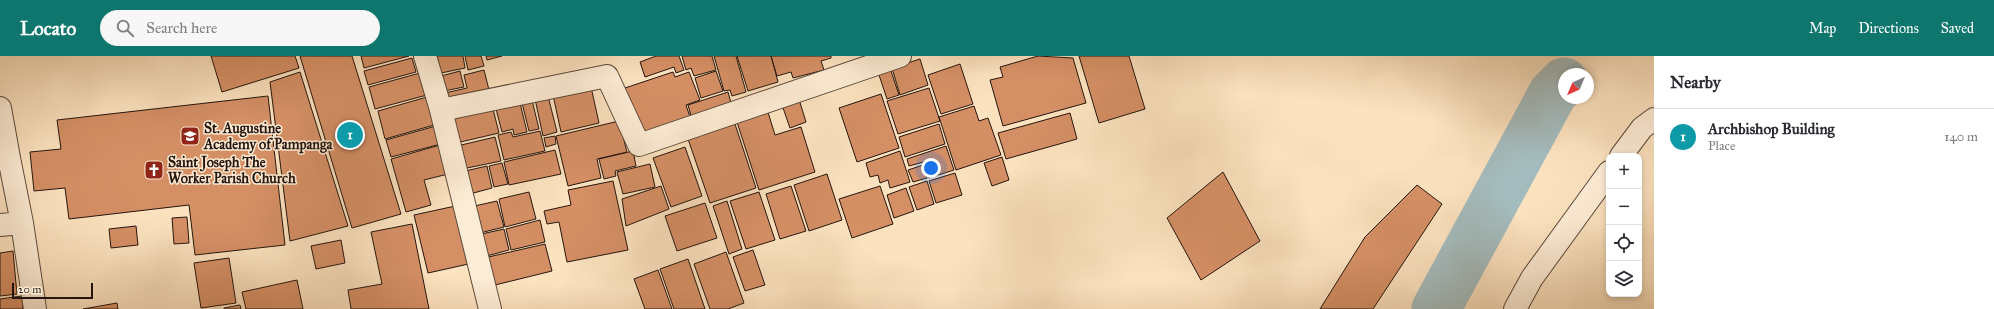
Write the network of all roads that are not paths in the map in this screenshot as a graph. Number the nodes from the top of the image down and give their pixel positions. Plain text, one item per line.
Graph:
1 (425, 56) edge
2 (900, 56) edge
3 (0, 108) edge
4 (441, 110) junction
5 (1654, 119) edge
6 (1623, 153) edge
7 (4, 158) edge
8 (1606, 176) edge
9 (22, 222) junction
10 (0, 225) edge
11 (35, 309) edge
12 (490, 309) edge
13 (1515, 309) edge

1 - 4 street
2 - 4 street
3 - 7 street
4 - 12 street
5 - 6 street
7 - 9 street
8 - 13 street
9 - 10 street
9 - 11 street

